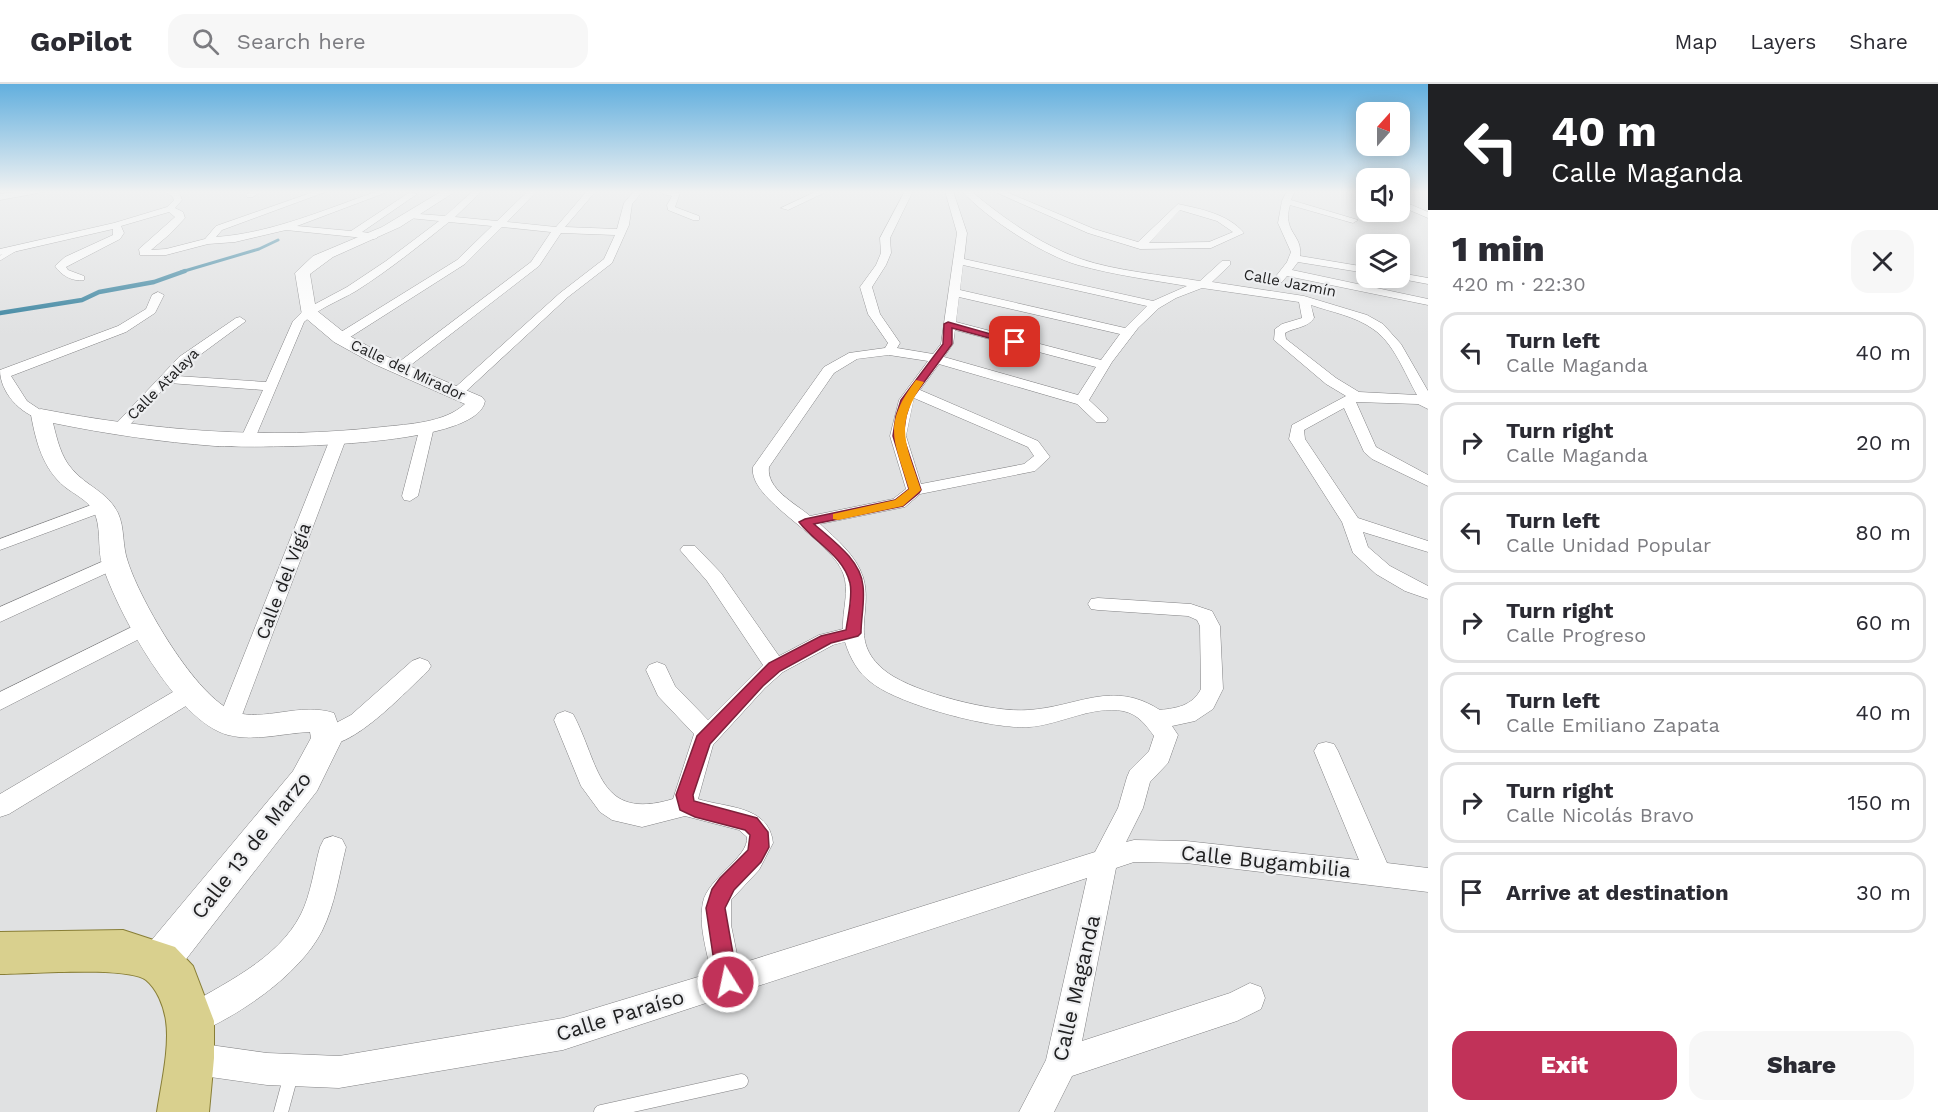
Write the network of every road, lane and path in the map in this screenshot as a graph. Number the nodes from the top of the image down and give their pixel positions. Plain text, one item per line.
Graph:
1 (57, 239) edge
2 (113, 239) edge
3 (156, 239) edge
4 (235, 239) edge
5 (366, 239) edge
6 (420, 239) edge
7 (486, 239) edge
8 (553, 239) edge
9 (617, 239) edge
10 (885, 239) edge
11 (961, 239) edge
12 (1034, 239) edge
13 (1117, 239) edge
14 (1147, 239) edge
15 (1225, 239) edge
16 (1292, 239) edge
17 (208, 240) joint
18 (1140, 246) junction
19 (15, 249) junction
20 (0, 252) edge
21 (1353, 256) dead end
22 (0, 258) edge
23 (1294, 258) junction
24 (958, 261) junction
25 (1226, 263) dead end
26 (1347, 267) junction
27 (1356, 268) edge
28 (1284, 272) junction
29 (80, 278) dead end
30 (1410, 278) edge
31 (1428, 281) edge
32 (1204, 284) junction
33 (1378, 290) joint
34 (954, 292) junction
35 (1267, 294) junction
36 (158, 296) dead end
37 (1304, 299) junction
38 (1426, 303) edge
39 (1156, 305) junction
40 (308, 312) junction
41 (240, 321) dead end
42 (948, 324) junction
43 (1128, 332) junction
44 (340, 338) junction
45 (889, 351) junction
46 (936, 359) junction
47 (1103, 365) junction
48 (398, 368) junction
49 (1, 375) edge
50 (167, 379) junction
51 (271, 386) junction
52 (457, 392) junction
53 (912, 392) junction
54 (1424, 395) edge
55 (1352, 398) junction
56 (1082, 401) junction
57 (41, 415) junction
58 (1101, 419) dead end
59 (427, 427) junction
60 (118, 429) junction
61 (338, 438) junction
62 (248, 440) junction
63 (1428, 481) edge
64 (915, 490) junction
65 (410, 496) dead end
66 (102, 506) junction
67 (805, 522) junction
68 (1352, 522) junction
69 (0, 545) edge
70 (1428, 547) edge
71 (689, 550) dead end
72 (115, 562) junction
73 (1428, 593) edge
74 (1098, 604) dead end
75 (0, 615) edge
76 (144, 628) junction
77 (853, 633) junction
78 (420, 666) dead end
79 (775, 667) junction
80 (657, 670) dead end
81 (191, 692) junction
82 (0, 702) edge
83 (1157, 719) junction
84 (565, 720) dead end
85 (228, 723) junction
86 (325, 730) junction
87 (708, 734) junction
88 (1326, 751) dead end
89 (686, 805) junction
90 (0, 807) edge
91 (333, 847) dead end
92 (1105, 859) junction
93 (1378, 873) junction
94 (1428, 880) edge
95 (0, 953) edge
96 (159, 962) junction
97 (728, 982) junction
98 (1250, 998) dead end
99 (190, 1039) junction
100 (1061, 1064) junction
101 (292, 1070) junction
102 (741, 1081) dead end
103 (183, 1112) edge
104 (281, 1112) edge
105 (601, 1112) edge
106 (1036, 1112) edge

1 - 19 street
2 - 29 street
3 - 17 street
4 - 17 street
5 - 40 street
6 - 40 street
7 - 44 street
8 - 48 street
9 - 52 street
10 - 45 street
11 - 24 street
12 - 32 street, Calle Jazmín
13 - 18 street
14 - 18 street
15 - 18 street
16 - 23 street
19 - 20 street
19 - 22 lane
21 - 26 street
23 - 26 street
23 - 28 street
24 - 34 street
24 - 39 street
25 - 32 street
26 - 27 street
28 - 33 street
28 - 35 street
30 - 31 street
32 - 35 street, Calle Jazmín
32 - 39 street
33 - 38 street
34 - 42 street
34 - 43 street
35 - 37 street, Calle Jazmín
36 - 49 street
37 - 54 street, Calle Jazmín
37 - 55 street
39 - 43 street
40 - 44 street, Calle del Mirador
40 - 51 street
41 - 50 street, Calle Atalaya
42 - 46 street
42 - 47 street
43 - 47 street
44 - 48 street, Calle del Mirador
45 - 46 street
45 - 67 street
46 - 53 street
46 - 56 street
47 - 56 street
48 - 52 street, Calle del Mirador
49 - 57 street, Calle del Mirador
50 - 51 street
50 - 60 street, Calle Atalaya
51 - 62 street
52 - 59 street, Calle del Mirador
53 - 64 street
53 - 64 street
54 - 55 street
55 - 63 street
55 - 68 street
56 - 58 street
57 - 60 street, Calle del Mirador
57 - 66 street
59 - 61 street, Calle del Mirador
59 - 65 street
60 - 62 street, Calle del Mirador
61 - 62 street, Calle del Mirador
61 - 85 street, Calle del Vigía
64 - 67 street
66 - 69 street
66 - 72 street
67 - 77 street
68 - 70 street
68 - 73 street
71 - 79 street
72 - 75 street
72 - 76 street
74 - 83 street
76 - 81 street
76 - 82 street
77 - 79 street
77 - 83 street
78 - 86 street
79 - 87 street
80 - 87 street
81 - 85 street
81 - 90 street
83 - 92 street, Calle Maganda
84 - 89 street
85 - 86 street
86 - 96 street, Calle 13 de Marzo
87 - 89 street
88 - 93 street
89 - 97 street
91 - 99 street
92 - 93 street, Calle Bugambilia
92 - 97 street, Calle Paraíso
92 - 100 street, Calle Maganda
93 - 94 street, Calle Bugambilia
95 - 96 main road
96 - 99 main road
97 - 101 street, Calle Paraíso
98 - 100 street
99 - 101 street, Calle Paraíso
99 - 103 main road
100 - 106 street, Calle Maganda
101 - 104 lane
102 - 105 lane

